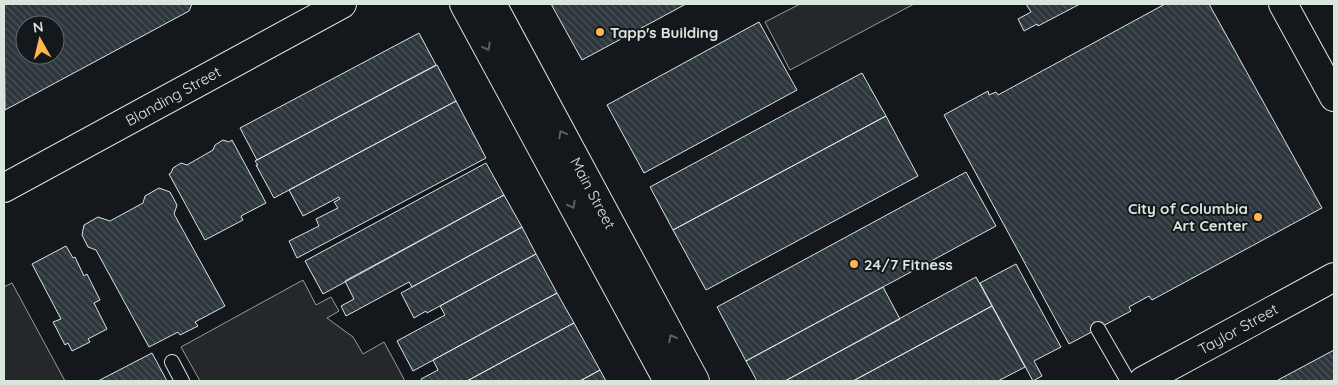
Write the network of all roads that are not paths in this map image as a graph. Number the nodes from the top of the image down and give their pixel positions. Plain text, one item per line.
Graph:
1 (342, 4) edge
2 (464, 4) edge
3 (492, 4) edge
4 (1283, 4) edge
5 (1334, 97) edge
6 (4, 188) edge
7 (1334, 277) edge
8 (1098, 329) dead end
9 (172, 362) dead end
10 (182, 381) edge
11 (668, 381) edge
12 (695, 381) edge
13 (1128, 381) edge
14 (1143, 381) edge

1 - 6 main road, Blanding Street
2 -> 11 main road, Main Street
12 -> 3 main road, Main Street
4 - 5 main road
7 - 14 main road, Taylor Street
8 - 13 lane
9 - 10 lane

